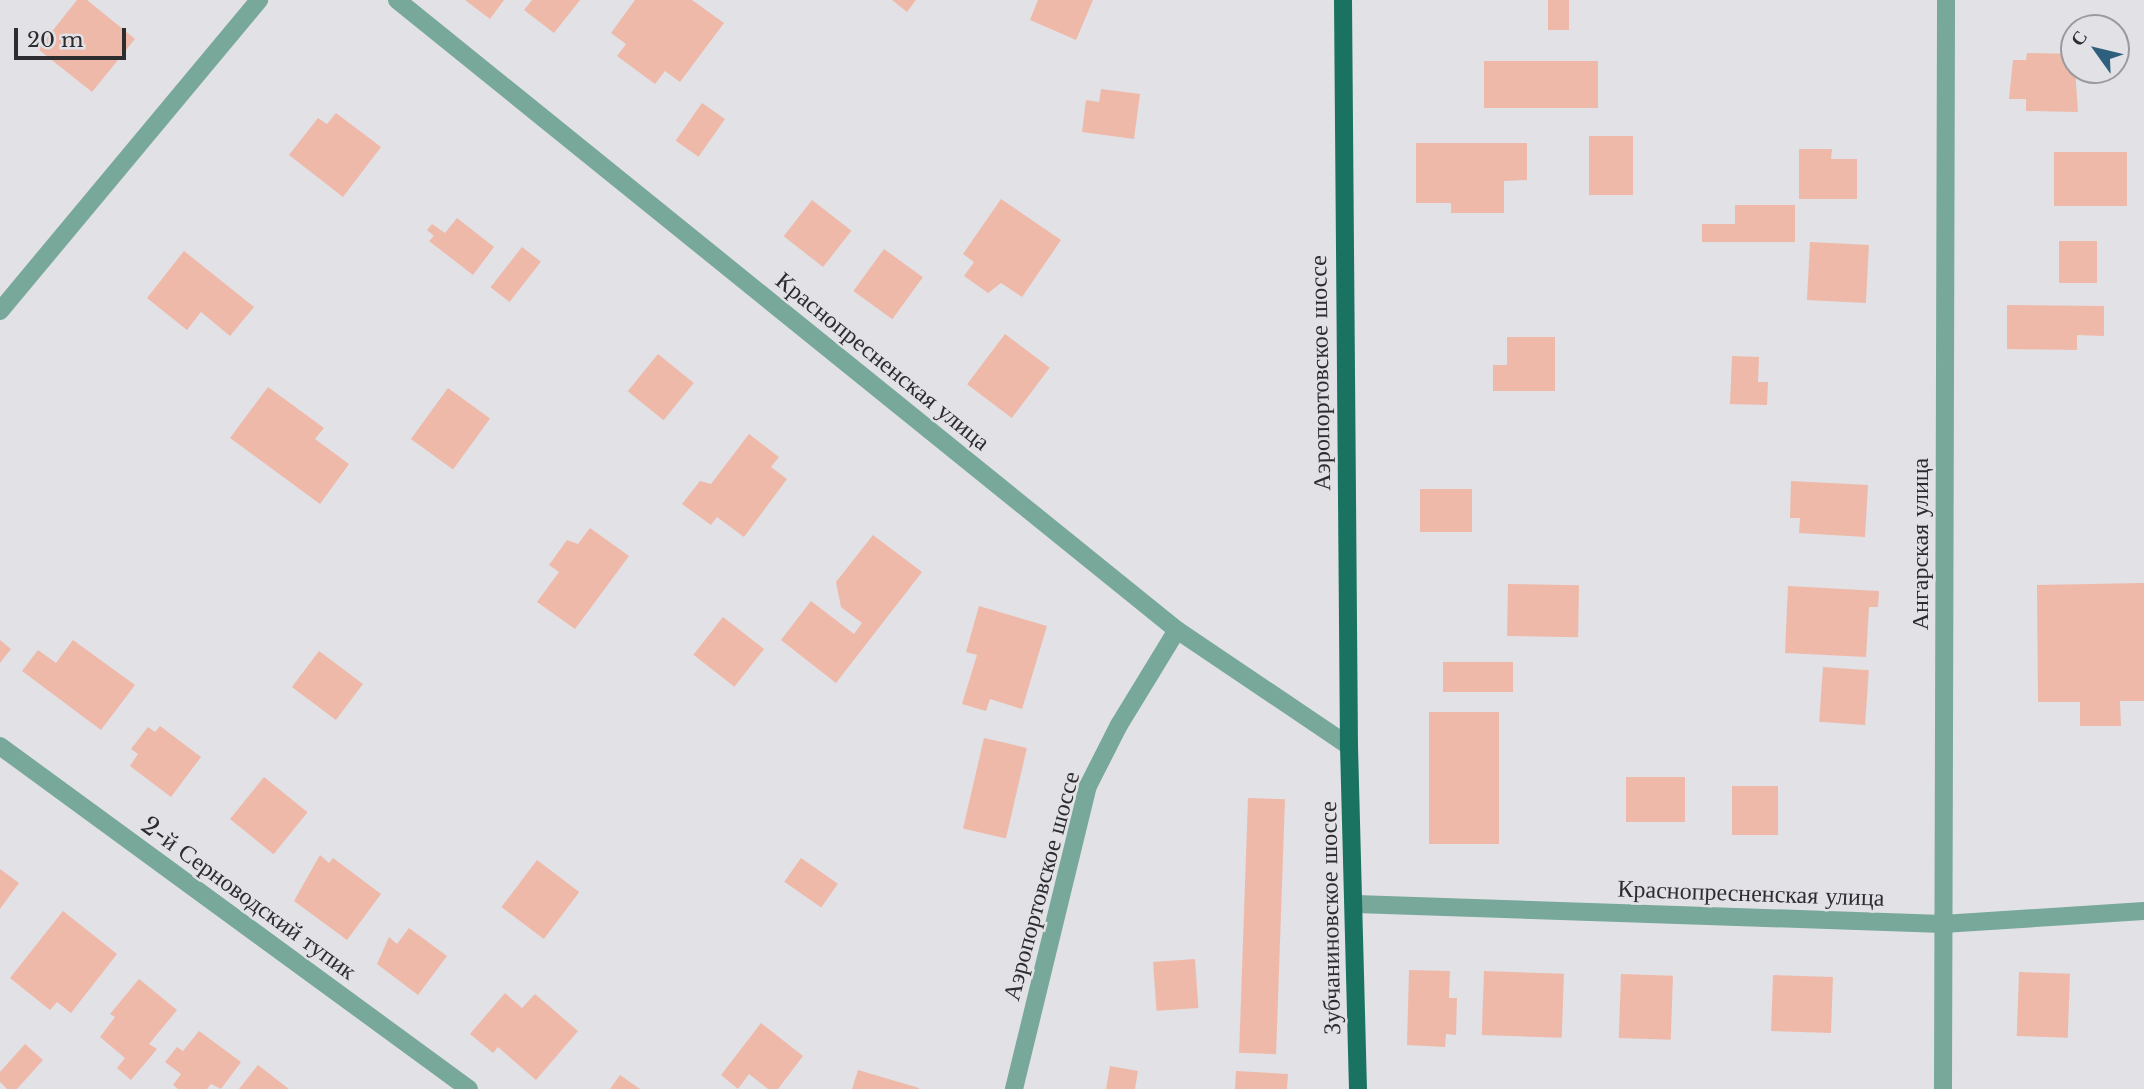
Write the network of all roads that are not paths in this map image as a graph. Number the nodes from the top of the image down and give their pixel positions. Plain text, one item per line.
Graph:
1 (259, 0) edge
2 (397, 0) edge
3 (1343, 0) edge
4 (1946, 0) edge
5 (0, 311) edge
6 (1177, 630) junction
7 (0, 746) edge
8 (1349, 746) junction
9 (1356, 904) junction
10 (2144, 911) edge
11 (1944, 924) junction
12 (469, 1089) edge
13 (1014, 1089) edge
14 (1357, 1089) edge
15 (1943, 1089) edge

1 - 5 street
2 - 6 street, Краснопресненская улица
3 - 8 main road, Аэропортовское шоссе
4 - 11 street, Ангарская улица
6 - 8 street, Краснопресненская улица
6 - 13 street, Аэропортовское шоссе
7 - 12 street, 2-й Серноводский тупик
8 - 9 main road, Зубчаниновское шоссе
9 - 11 street, Краснопресненская улица
9 - 14 main road, Зубчаниновское шоссе
10 - 11 street, Краснопресненская улица
11 - 15 street, Ангарская улица

